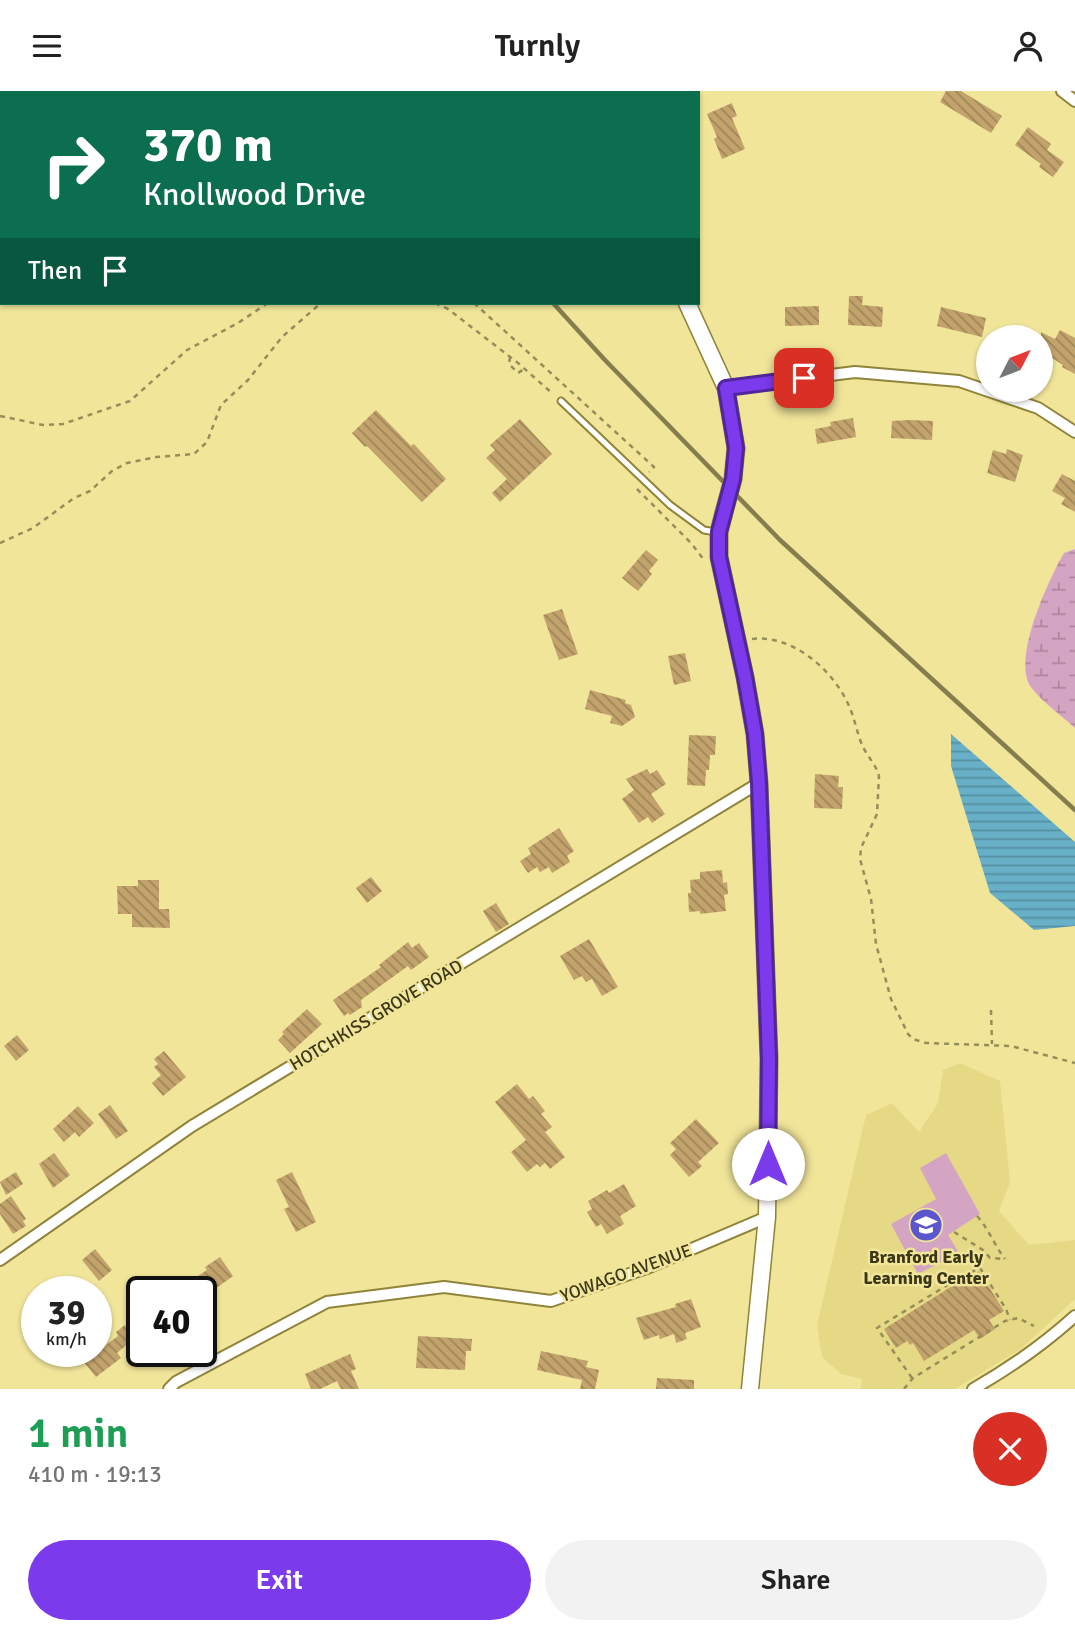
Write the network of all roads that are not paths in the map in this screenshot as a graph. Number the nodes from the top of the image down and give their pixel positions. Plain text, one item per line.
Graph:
1 (1062, 91) edge
2 (1075, 101) edge
3 (688, 305) edge
4 (726, 388) junction
5 (561, 401) road end
6 (1075, 432) edge
7 (719, 532) junction
8 (759, 783) junction
9 (767, 1217) junction
10 (0, 1260) edge
11 (1075, 1316) edge
12 (169, 1389) edge
13 (750, 1389) edge
14 (973, 1389) edge

1 - 2 street
3 - 4 street
4 - 6 street
4 - 7 street, bridge
5 - 7 lane
7 - 8 street
8 - 9 street
8 - 10 street, HOTCHKISS GROVE ROAD
9 - 12 street, YOWAGO AVENUE
9 - 13 street
11 - 14 street

